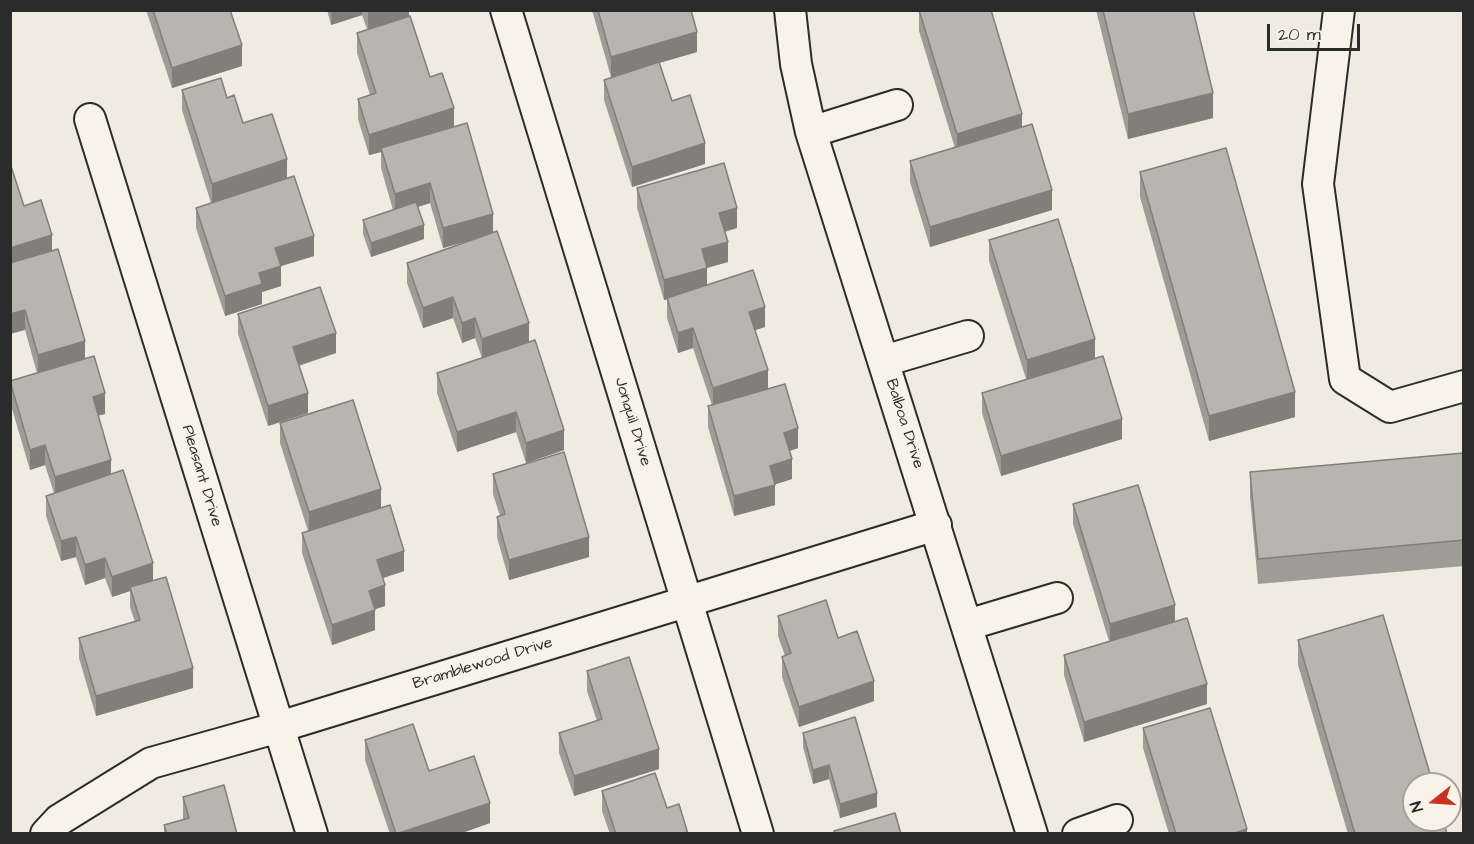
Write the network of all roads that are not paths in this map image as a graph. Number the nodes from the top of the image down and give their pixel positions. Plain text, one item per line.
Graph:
1 (506, 10) edge
2 (790, 10) edge
3 (1339, 10) edge
4 (897, 105) dead end
5 (90, 120) dead end
6 (811, 132) junction
7 (968, 336) dead end
8 (884, 361) junction
9 (1464, 386) edge
10 (936, 525) junction
11 (1057, 598) dead end
12 (686, 600) junction
13 (967, 625) junction
14 (279, 727) junction
15 (1117, 820) dead end
16 (46, 834) edge
17 (312, 834) edge
18 (758, 834) edge
19 (1032, 834) edge
20 (1078, 834) edge

1 - 12 street, Jonquil Drive
2 - 6 street, Balboa Drive
3 - 9 street
4 - 6 street
5 - 14 street, Pleasant Drive
6 - 8 street, Balboa Drive
7 - 8 street
8 - 10 street, Balboa Drive
10 - 12 street, Bramblewood Drive
10 - 13 street, Balboa Drive
11 - 13 street
12 - 14 street, Bramblewood Drive
12 - 18 street, Jonquil Drive
13 - 19 street, Balboa Drive
14 - 16 street, Bramblewood Drive
14 - 17 street, Pleasant Drive
15 - 20 street

